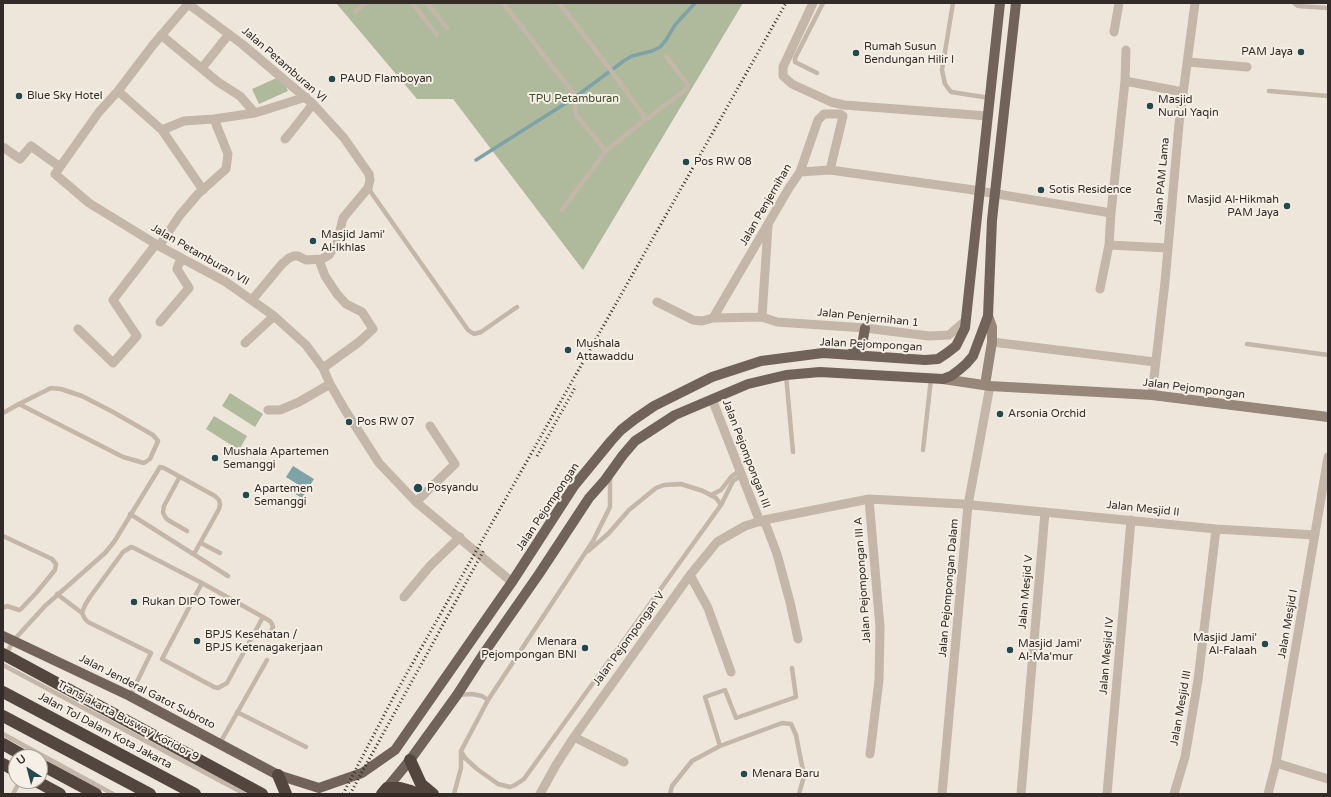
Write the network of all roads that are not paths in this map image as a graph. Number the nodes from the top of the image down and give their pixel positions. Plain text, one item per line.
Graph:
1 (188, 3) edge
2 (366, 3) edge
3 (412, 3) edge
4 (427, 3) edge
5 (503, 3) edge
6 (559, 3) edge
7 (812, 3) edge
8 (823, 3) edge
9 (953, 3) edge
10 (1000, 3) edge
11 (1016, 3) edge
12 (1119, 3) edge
13 (1196, 3) edge
14 (1294, 3) edge
15 (1328, 8) edge
16 (355, 12) dead end
17 (447, 28) dead end
18 (1114, 32) dead end
19 (229, 34) junction
20 (161, 35) junction
21 (437, 35) dead end
22 (1126, 50) dead end
23 (666, 56) dead end
24 (1188, 62) junction
25 (1247, 67) dead end
26 (202, 68) junction
27 (816, 73) dead end
28 (1125, 82) junction
29 (118, 91) junction
30 (1269, 91) dead end
31 (1183, 92) junction
32 (1328, 96) edge
33 (306, 97) junction
34 (990, 98) junction
35 (313, 104) junction
36 (255, 113) junction
37 (988, 116) junction
38 (214, 119) junction
39 (646, 119) junction
40 (162, 130) junction
41 (285, 139) dead end
42 (3, 147) edge
43 (606, 151) junction
44 (60, 167) junction
45 (830, 170) junction
46 (800, 172) junction
47 (368, 188) junction
48 (203, 190) junction
49 (980, 192) junction
50 (996, 194) junction
51 (562, 210) dead end
52 (1111, 213) junction
53 (978, 217) junction
54 (992, 220) junction
55 (768, 225) junction
56 (157, 245) junction
57 (1108, 245) junction
58 (1168, 248) junction
59 (184, 260) junction
60 (319, 260) junction
61 (1100, 289) dead end
62 (252, 300) junction
63 (657, 302) dead end
64 (518, 308) dead end
65 (274, 316) junction
66 (988, 316) junction
67 (762, 317) junction
68 (713, 318) junction
69 (966, 320) junction
70 (160, 322) dead end
71 (866, 328) junction
72 (78, 329) dead end
73 (992, 342) junction
74 (244, 343) dead end
75 (1247, 344) dead end
76 (848, 355) junction
77 (1328, 355) edge
78 (1155, 362) junction
79 (323, 368) junction
80 (786, 375) junction
81 (931, 379) junction
82 (943, 379) junction
83 (330, 384) junction
84 (988, 385) junction
85 (1152, 395) junction
86 (712, 399) junction
87 (19, 404) junction
88 (268, 410) dead end
89 (3, 413) edge
90 (1328, 417) edge
91 (430, 426) dead end
92 (923, 450) dead end
93 (794, 452) dead end
94 (1328, 457) edge
95 (610, 472) junction
96 (741, 472) junction
97 (179, 478) junction
98 (711, 495) junction
99 (869, 499) junction
100 (416, 502) junction
101 (721, 504) junction
102 (968, 505) junction
103 (1045, 512) junction
104 (130, 514) junction
105 (1131, 520) junction
106 (762, 521) junction
107 (1216, 529) junction
108 (187, 531) dead end
109 (1315, 535) junction
110 (3, 536) edge
111 (460, 537) junction
112 (201, 543) junction
113 (194, 554) junction
114 (220, 554) dead end
115 (584, 554) junction
116 (690, 575) junction
117 (228, 576) dead end
118 (512, 582) junction
119 (202, 583) junction
120 (57, 594) junction
121 (404, 597) dead end
122 (3, 608) edge
123 (82, 613) junction
124 (263, 617) junction
125 (3, 636) edge
126 (268, 638) dead end
127 (798, 638) dead end
128 (13, 641) junction
129 (4, 658) edge
130 (268, 660) dead end
131 (14, 665) junction
132 (792, 668) dead end
133 (731, 672) dead end
134 (3, 692) edge
135 (457, 695) junction
136 (130, 696) junction
137 (488, 700) junction
138 (237, 712) junction
139 (3, 716) edge
140 (3, 734) edge
141 (574, 737) junction
142 (219, 743) junction
143 (3, 744) edge
144 (720, 746) junction
145 (306, 747) dead end
146 (12, 749) edge
147 (461, 751) junction
148 (870, 754) dead end
149 (410, 760) junction
150 (624, 762) dead end
151 (1276, 763) junction
152 (48, 768) edge
153 (278, 775) junction
154 (1328, 779) edge
155 (48, 788) edge
156 (316, 791) edge
157 (384, 791) edge
158 (60, 794) edge
159 (96, 794) edge
160 (113, 794) edge
161 (150, 794) edge
162 (195, 794) edge
163 (245, 794) edge
164 (262, 794) edge
165 (286, 794) edge
166 (417, 794) edge
167 (433, 794) edge
168 (454, 794) edge
169 (540, 794) edge
170 (670, 794) edge
171 (800, 794) edge
172 (942, 794) edge
173 (1021, 794) edge
174 (1107, 794) edge
175 (1174, 794) edge
176 (1268, 794) edge

1 - 19 street, Jalan Petamburan VI
1 - 20 street
2 - 16 lane
3 - 21 lane
4 - 17 lane
5 - 43 lane
6 - 39 lane
7 - 37 street
8 - 27 lane
9 - 34 lane
10 - 34 main road
11 - 50 main road
12 - 18 street
13 - 24 street, Jalan PAM Lama
14 - 15 lane
19 - 26 street
19 - 33 street, Jalan Petamburan VI
20 - 26 street
20 - 29 street
22 - 28 street
23 - 39 lane
24 - 25 street
24 - 31 street, Jalan PAM Lama
26 - 36 street
28 - 31 street
28 - 52 street
29 - 40 street
29 - 44 street
30 - 32 lane
31 - 58 street, Jalan PAM Lama
33 - 35 street, Jalan Petamburan VI
33 - 36 street
34 - 37 main road
35 - 41 street
35 - 47 street, Jalan Petamburan VI
36 - 38 street
37 - 49 main road
38 - 40 street
38 - 48 street
39 - 43 lane
40 - 48 street
42 - 44 street
43 - 51 lane
44 - 56 street, Jalan Petamburan VII
45 - 46 street
45 - 46 street, Jalan Penjernihan
45 - 49 street
46 - 55 street, Jalan Penjernihan
47 - 60 street
47 - 64 lane
48 - 56 street
49 - 50 street
49 - 53 main road
50 - 52 street
50 - 54 main road
52 - 57 street
53 - 54 main road
53 - 69 main road
54 - 66 main road
55 - 67 street
55 - 68 street, Jalan Penjernihan
56 - 59 street, Jalan Petamburan VII
56 - 72 street
57 - 58 street
57 - 61 street
58 - 78 street, Jalan PAM Lama
59 - 62 street, Jalan Petamburan VII
59 - 70 street
60 - 62 street
60 - 79 street
62 - 65 street, Jalan Petamburan VII
63 - 68 street
65 - 74 street
65 - 79 street, Jalan Petamburan VII
66 - 73 street
66 - 82 main road
67 - 68 street, Jalan Penjernihan 1
67 - 71 street, Jalan Penjernihan 1
69 - 71 street, Jalan Penjernihan 1
69 - 76 main road, Jalan Pejompongan
71 - 76 main road
73 - 78 street
73 - 84 street
75 - 77 lane
76 - 118 main road, Jalan Pejompongan
78 - 85 street, Jalan PAM Lama
79 - 83 street, Jalan Petamburan VII
80 - 81 main road, Jalan Pejompongan
80 - 86 main road, Jalan Pejompongan
80 - 93 lane
81 - 82 main road, Jalan Pejompongan
81 - 92 lane
82 - 84 street, Jalan Pejompongan
83 - 88 street
83 - 100 street, Jalan Petamburan VII
84 - 85 street, Jalan Pejompongan
84 - 102 street, Jalan Pejompongan Dalam
85 - 90 street, Jalan Pejompongan
86 - 95 main road, Jalan Pejompongan
86 - 96 street, Jalan Pejompongan III
87 - 87 lane
87 - 89 lane
91 - 100 street
94 - 109 street, Jalan Mesjid I
95 - 115 lane
95 - 135 main road, Jalan Pejompongan
96 - 98 lane
96 - 101 lane
96 - 106 street, Jalan Pejompongan III
97 - 104 lane
97 - 108 lane
97 - 112 lane
98 - 101 lane
98 - 115 lane
99 - 102 street, Jalan Pejompongan III
99 - 106 street, Jalan Pejompongan III
99 - 148 street, Jalan Pejompongan III A
100 - 111 street, Jalan Petamburan VII
101 - 147 lane
102 - 103 street, Jalan Mesjid II
102 - 172 street, Jalan Pejompongan Dalam
103 - 105 street, Jalan Mesjid II
103 - 173 street, Jalan Mesjid V
104 - 113 lane
104 - 120 lane
105 - 107 street, Jalan Mesjid II
105 - 174 street, Jalan Mesjid IV
106 - 116 street, Jalan Pejompongan V
106 - 127 street
107 - 109 street, Jalan Mesjid II
107 - 175 street, Jalan Mesjid III
109 - 151 street, Jalan Mesjid I
110 - 122 lane
111 - 118 street, Jalan Petamburan VII
111 - 121 street
112 - 113 lane
112 - 114 lane
113 - 117 lane
115 - 137 lane
116 - 133 street
116 - 141 street, Jalan Pejompongan V
118 - 156 main road, Jalan Pejompongan
119 - 123 lane
119 - 124 lane
119 - 124 lane
120 - 123 lane
120 - 128 lane
123 - 136 lane
124 - 126 lane
125 - 128 main road, Jalan Jenderal Gatot Subroto
128 - 129 lane
128 - 136 main road, Jalan Jenderal Gatot Subroto
129 - 131 highway
130 - 138 lane
131 - 163 lane, Transjakarta Busway Koridor 9
131 - 164 highway
132 - 144 lane
134 - 162 highway, Jalan Tol Dalam Kota Jakarta
135 - 137 lane
135 - 149 main road, Jalan Pejompongan
136 - 142 main road, Jalan Jenderal Gatot Subroto
137 - 147 lane
138 - 142 lane
138 - 145 lane
139 - 161 highway
140 - 160 lane
141 - 150 street
141 - 169 street, Jalan Pejompongan V
142 - 153 main road, Jalan Jenderal Gatot Subroto
143 - 146 highway
144 - 170 lane
144 - 171 lane
147 - 168 lane
149 - 157 main road, Jalan Pejompongan
149 - 167 highway
151 - 154 street
151 - 176 street, Jalan Mesjid I
152 - 159 highway
153 - 156 main road, Jalan Pejompongan
153 - 165 highway
155 - 158 highway
157 - 166 highway

